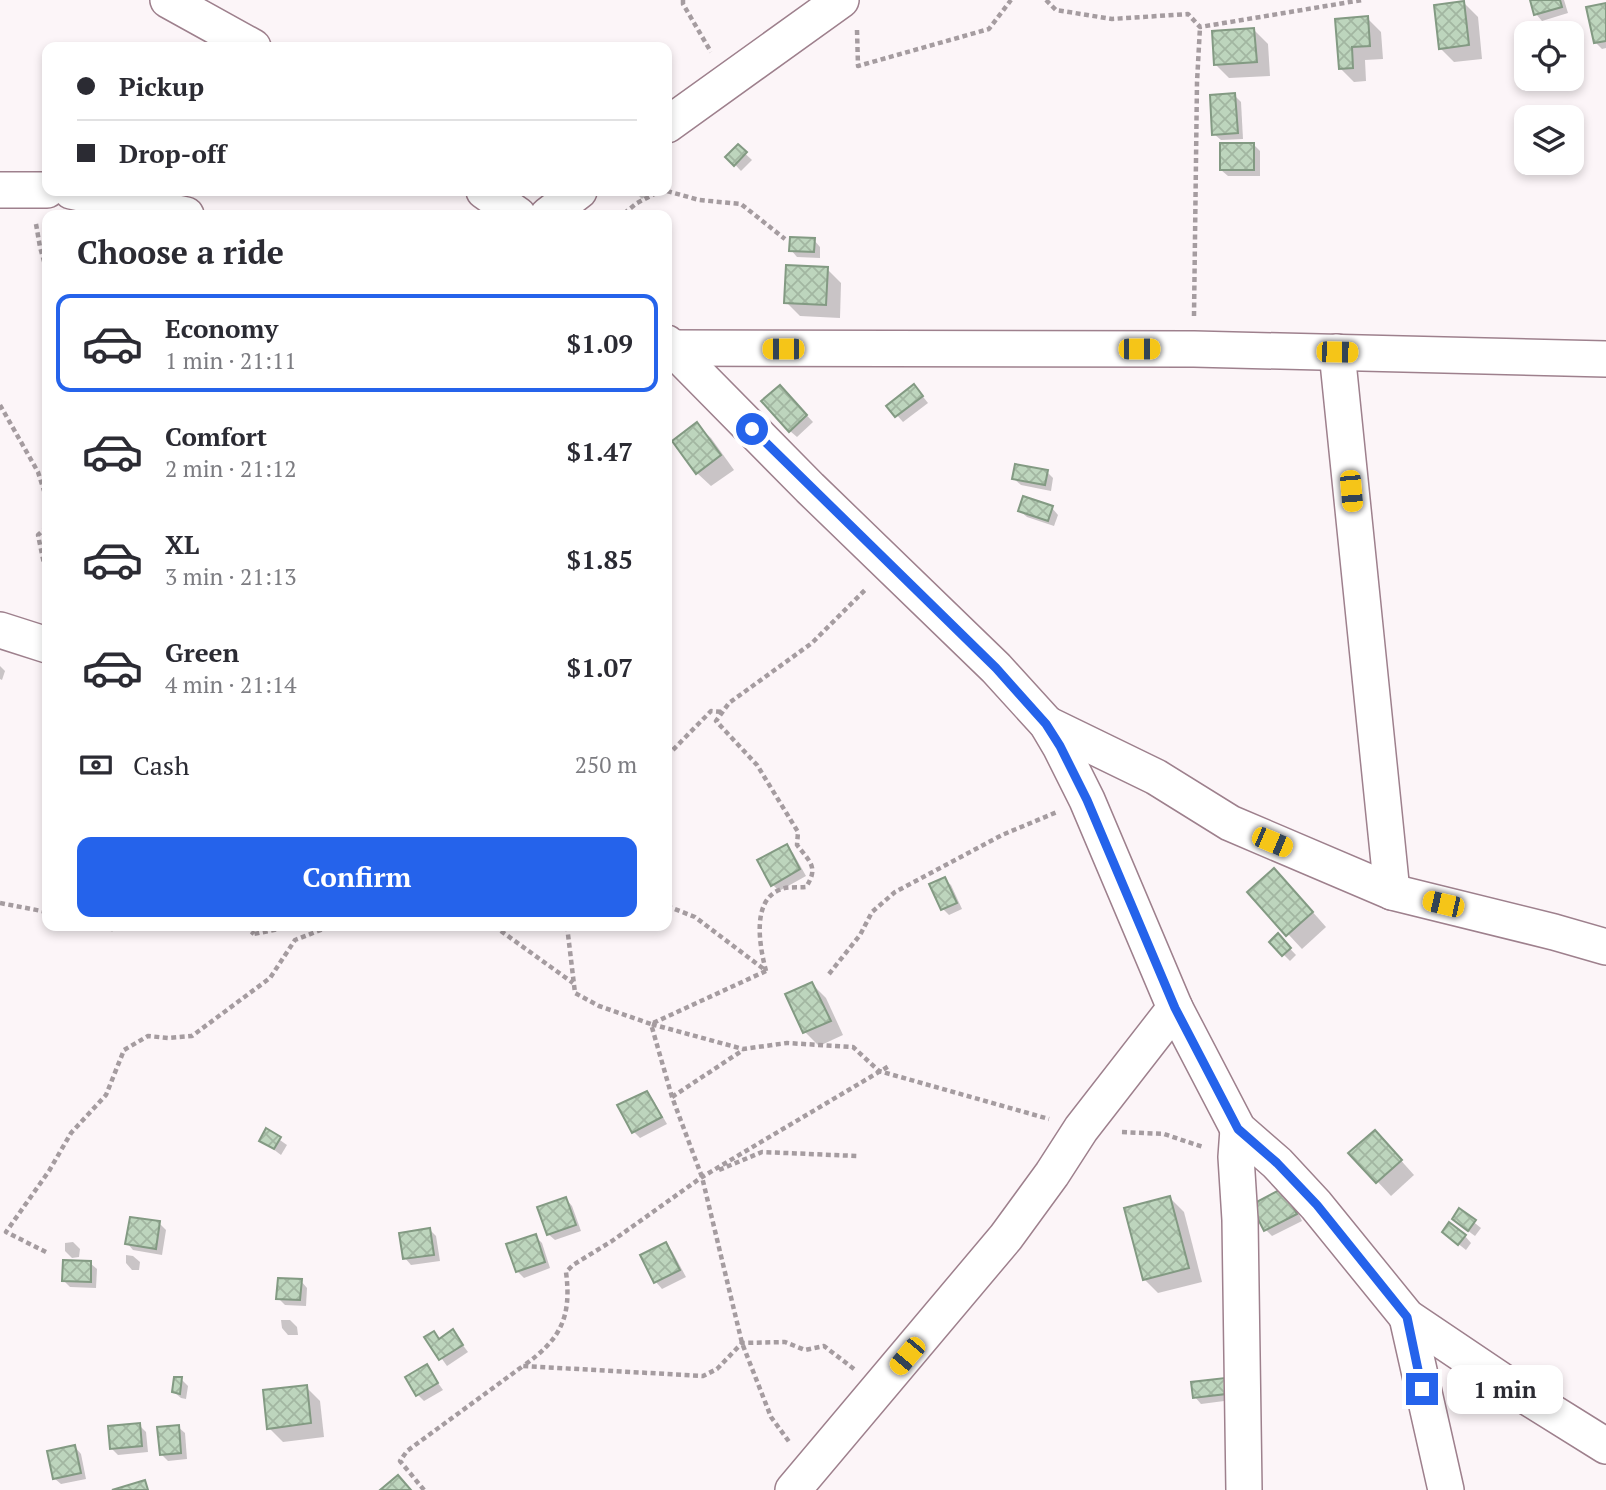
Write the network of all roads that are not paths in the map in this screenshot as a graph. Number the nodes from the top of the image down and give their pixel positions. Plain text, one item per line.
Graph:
1 (168, 0) edge
2 (849, 13) edge
3 (244, 42) edge
4 (672, 121) edge
5 (95, 196) edge
6 (491, 196) edge
7 (573, 196) edge
8 (162, 210) edge
9 (511, 210) edge
10 (554, 210) edge
11 (672, 347) edge
12 (672, 350) edge
13 (1337, 352) junction
14 (1606, 359) edge
15 (0, 630) edge
16 (42, 643) edge
17 (1046, 724) junction
18 (1392, 892) junction
19 (1606, 947) edge
20 (1175, 1008) junction
21 (1237, 1143) junction
22 (1407, 1317) junction
23 (1606, 1446) edge
24 (793, 1490) edge
25 (1244, 1490) edge
26 (1446, 1490) edge

1 - 3 street
2 - 4 street
5 - 8 street
6 - 9 street
7 - 10 street
11 - 13 street
12 - 17 street
13 - 14 street
13 - 18 street
15 - 16 street
17 - 18 street
17 - 20 street
18 - 19 street
20 - 21 street
20 - 24 street
21 - 22 street
21 - 25 street
22 - 23 street
22 - 26 street

